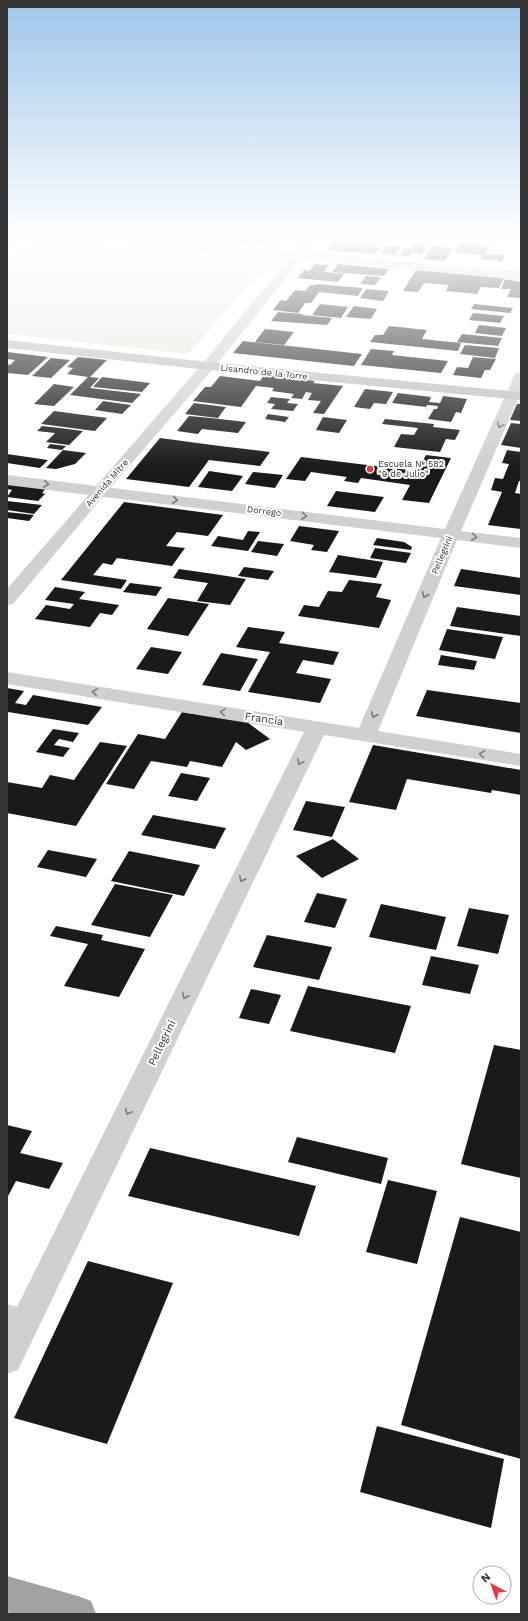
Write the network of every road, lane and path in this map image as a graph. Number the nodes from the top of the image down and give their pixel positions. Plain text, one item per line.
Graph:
1 (249, 316) edge
2 (7, 344) edge
3 (208, 366) junction
4 (521, 376) edge
5 (517, 396) edge
6 (7, 480) edge
7 (99, 491) junction
8 (451, 534) junction
9 (521, 543) edge
10 (7, 600) edge
11 (7, 678) edge
12 (317, 727) junction
13 (366, 735) junction
14 (521, 760) edge
15 (17, 1316) edge
16 (7, 1360) edge
17 (7, 1594) edge
18 (78, 1614) edge

1 - 3 street, Avenida Mitre
2 - 3 main road, Lisandro de la Torre
3 - 5 main road, Lisandro de la Torre
3 - 7 street, Avenida Mitre
4 - 5 street, Pellegrini
5 -> 8 street, Pellegrini
6 -> 7 street, Dorrego
7 -> 8 street, Dorrego
7 - 10 street, Avenida Mitre
8 -> 9 street, Dorrego
8 -> 13 street, Pellegrini
12 -> 11 street, Francia
12 - 13 street, Francia
12 -> 15 street, Pellegrini
14 -> 13 street, Francia
15 - 16 street, Pellegrini
17 - 18 highway

